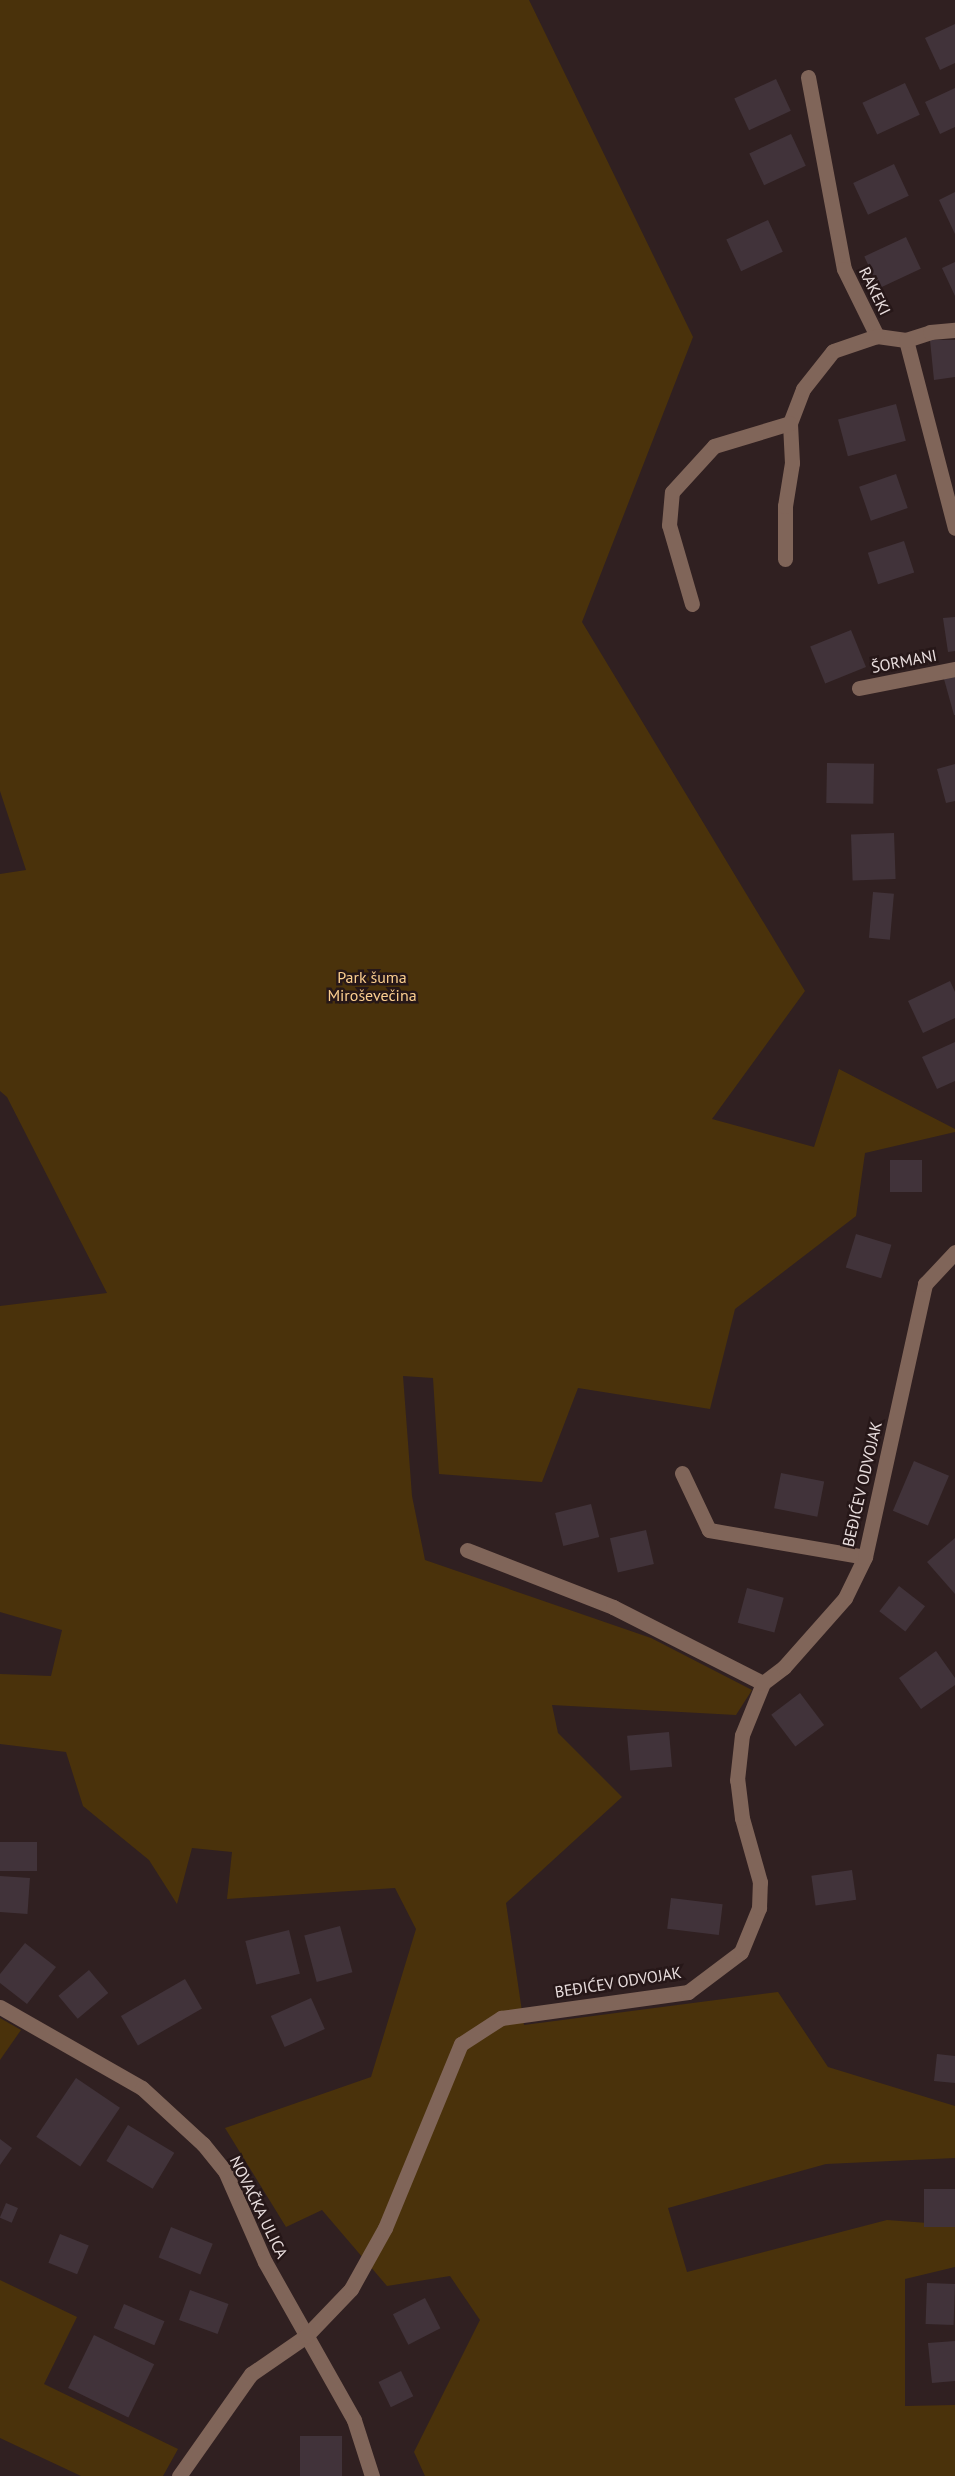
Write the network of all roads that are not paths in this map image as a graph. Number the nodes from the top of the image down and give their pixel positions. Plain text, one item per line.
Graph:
1 (808, 77) dead end
2 (955, 330) edge
3 (877, 336) junction
4 (906, 340) junction
5 (790, 423) junction
6 (955, 528) edge
7 (785, 559) dead end
8 (692, 604) dead end
9 (955, 669) edge
10 (859, 688) dead end
11 (955, 1252) edge
12 (682, 1473) dead end
13 (466, 1550) dead end
14 (865, 1557) junction
15 (763, 1683) junction
16 (0, 2007) edge
17 (306, 2336) junction
18 (179, 2476) edge
19 (372, 2476) edge

1 - 3 street, RAKEKI
2 - 4 street
3 - 4 street, RAKEKI
3 - 5 street
4 - 6 street
5 - 7 street
5 - 8 street
9 - 10 street, ŠORMANI
11 - 14 street, BEĐIĆEV ODVOJAK
12 - 14 street
13 - 15 street
14 - 15 street, BEĐIĆEV ODVOJAK
15 - 17 street, BEĐIĆEV ODVOJAK
16 - 17 street, NOVAČKA ULICA
17 - 18 street, BEĐIĆEV ODVOJAK
17 - 19 street, NOVAČKA ULICA

